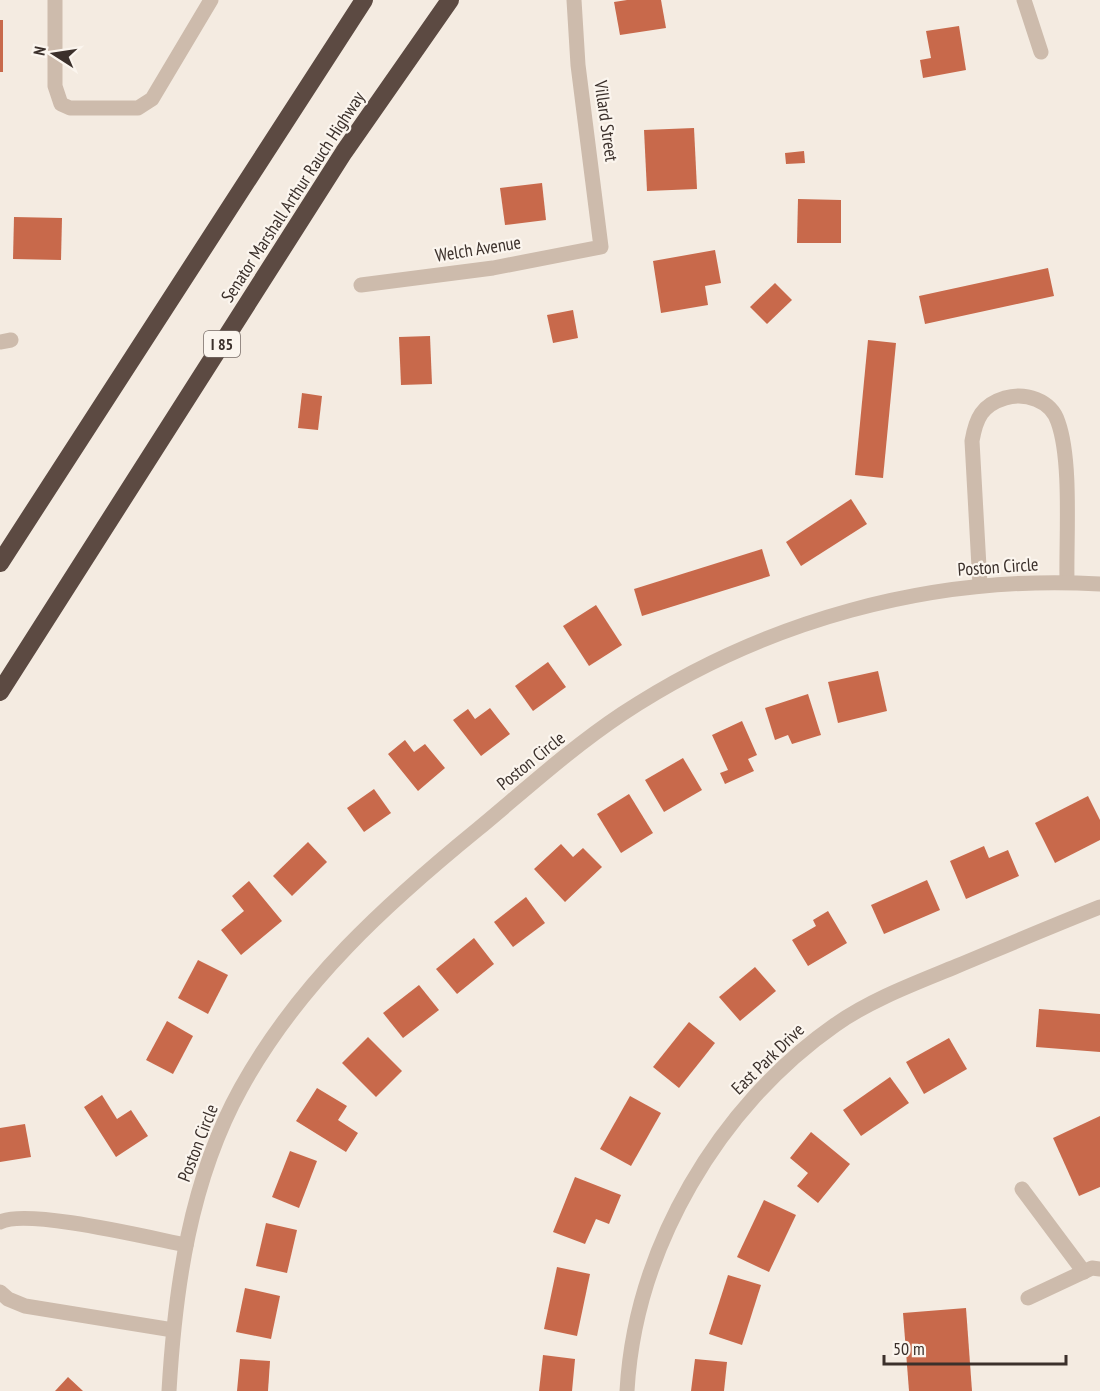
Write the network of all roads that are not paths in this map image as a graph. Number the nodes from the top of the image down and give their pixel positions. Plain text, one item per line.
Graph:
1 (55, 0) edge
2 (212, 0) edge
3 (364, 0) edge
4 (450, 0) edge
5 (574, 0) edge
6 (1024, 0) edge
7 (1041, 52) dead end
8 (601, 247) joint
9 (361, 285) dead end
10 (0, 563) edge
11 (1067, 582) junction
12 (1100, 584) edge
13 (980, 585) junction
14 (0, 692) edge
15 (1100, 907) edge
16 (1022, 1189) dead end
17 (0, 1222) edge
18 (186, 1245) junction
19 (1100, 1269) edge
20 (1084, 1272) junction
21 (0, 1292) edge
22 (1028, 1298) dead end
23 (173, 1330) junction
24 (169, 1391) edge
25 (627, 1391) edge

1 - 2 street
3 - 10 highway
4 - 14 highway, Senator Marshall Arthur Rauch Highway / I 85
5 - 8 street, Villard Street
6 - 7 street
8 - 9 street, Welch Avenue
11 - 12 street, Poston Circle
11 - 13 street, Poston Circle
11 - 13 street
13 - 18 street, Poston Circle
15 - 25 street, East Park Drive
16 - 20 street
17 - 18 street
18 - 23 street, Poston Circle
19 - 20 street
20 - 22 street
21 - 23 street
23 - 24 street, Poston Circle

